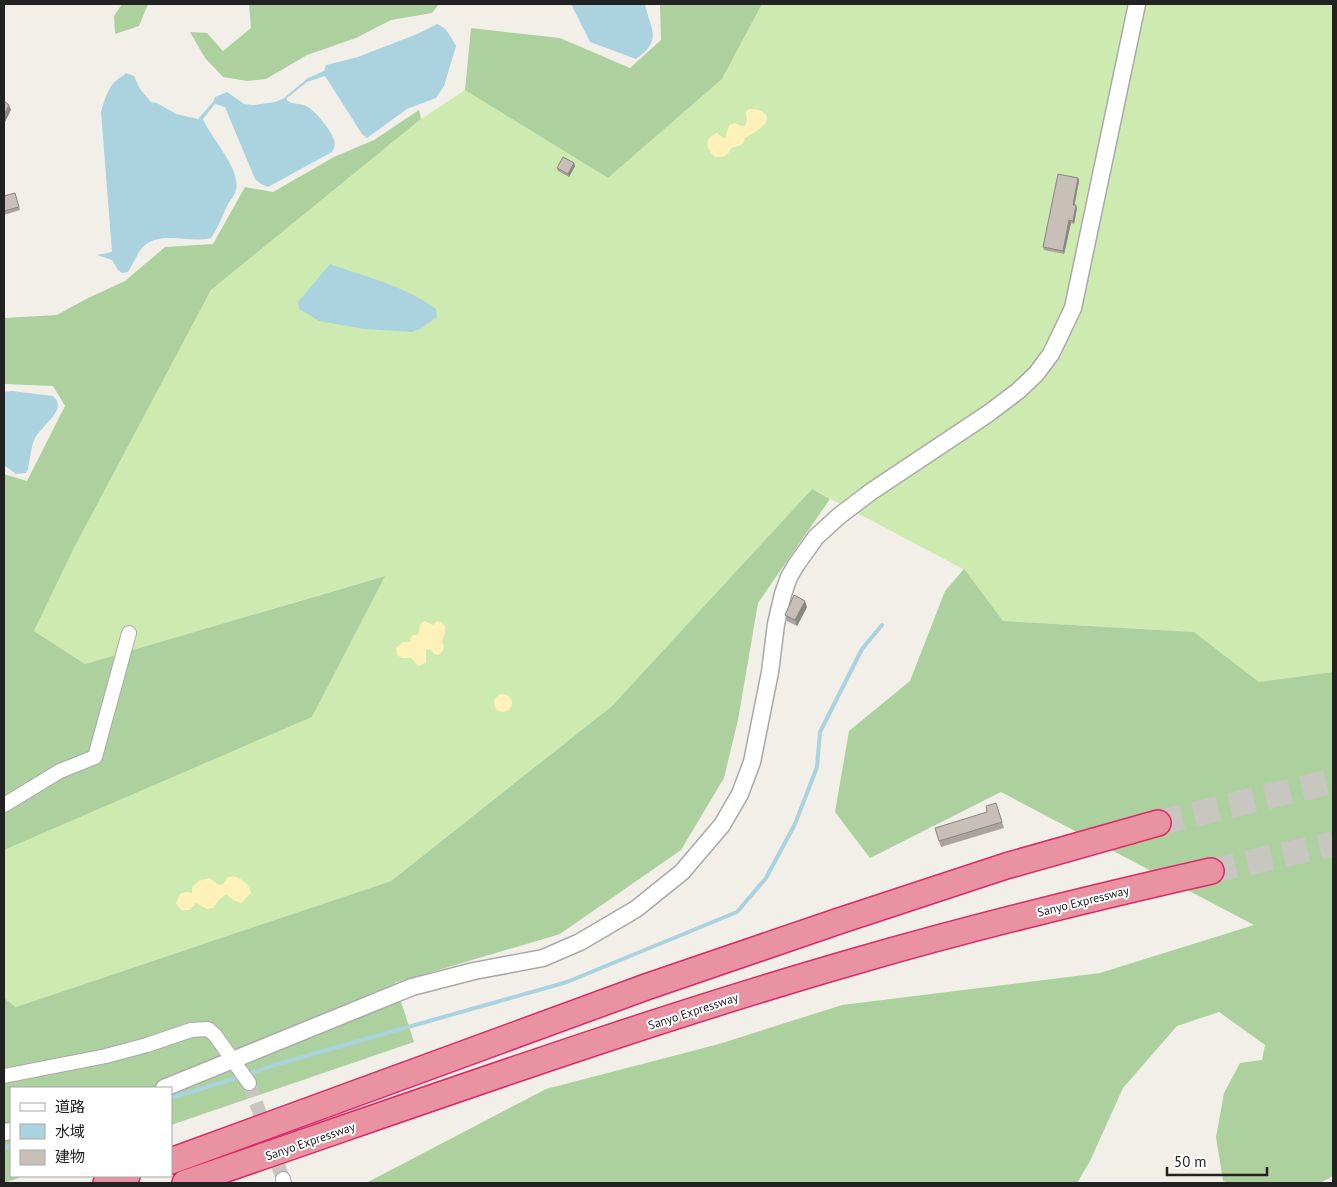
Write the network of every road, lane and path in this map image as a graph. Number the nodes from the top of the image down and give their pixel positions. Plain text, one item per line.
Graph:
1 (1137, 4) edge
2 (129, 633) dead end
3 (4, 805) edge
4 (1158, 823) tunnel mouth
5 (1211, 870) tunnel mouth
6 (233, 1060) junction
7 (4, 1076) edge
8 (250, 1083) tunnel mouth
9 (166, 1087) edge
10 (172, 1160) edge
11 (124, 1177) edge
12 (106, 1183) edge
13 (185, 1183) edge

1 - 6 street
2 - 3 street
4 - 10 highway
5 - 13 highway, Sanyo Expressway
6 - 7 street
6 - 8 street
6 - 9 street
11 - 12 highway

